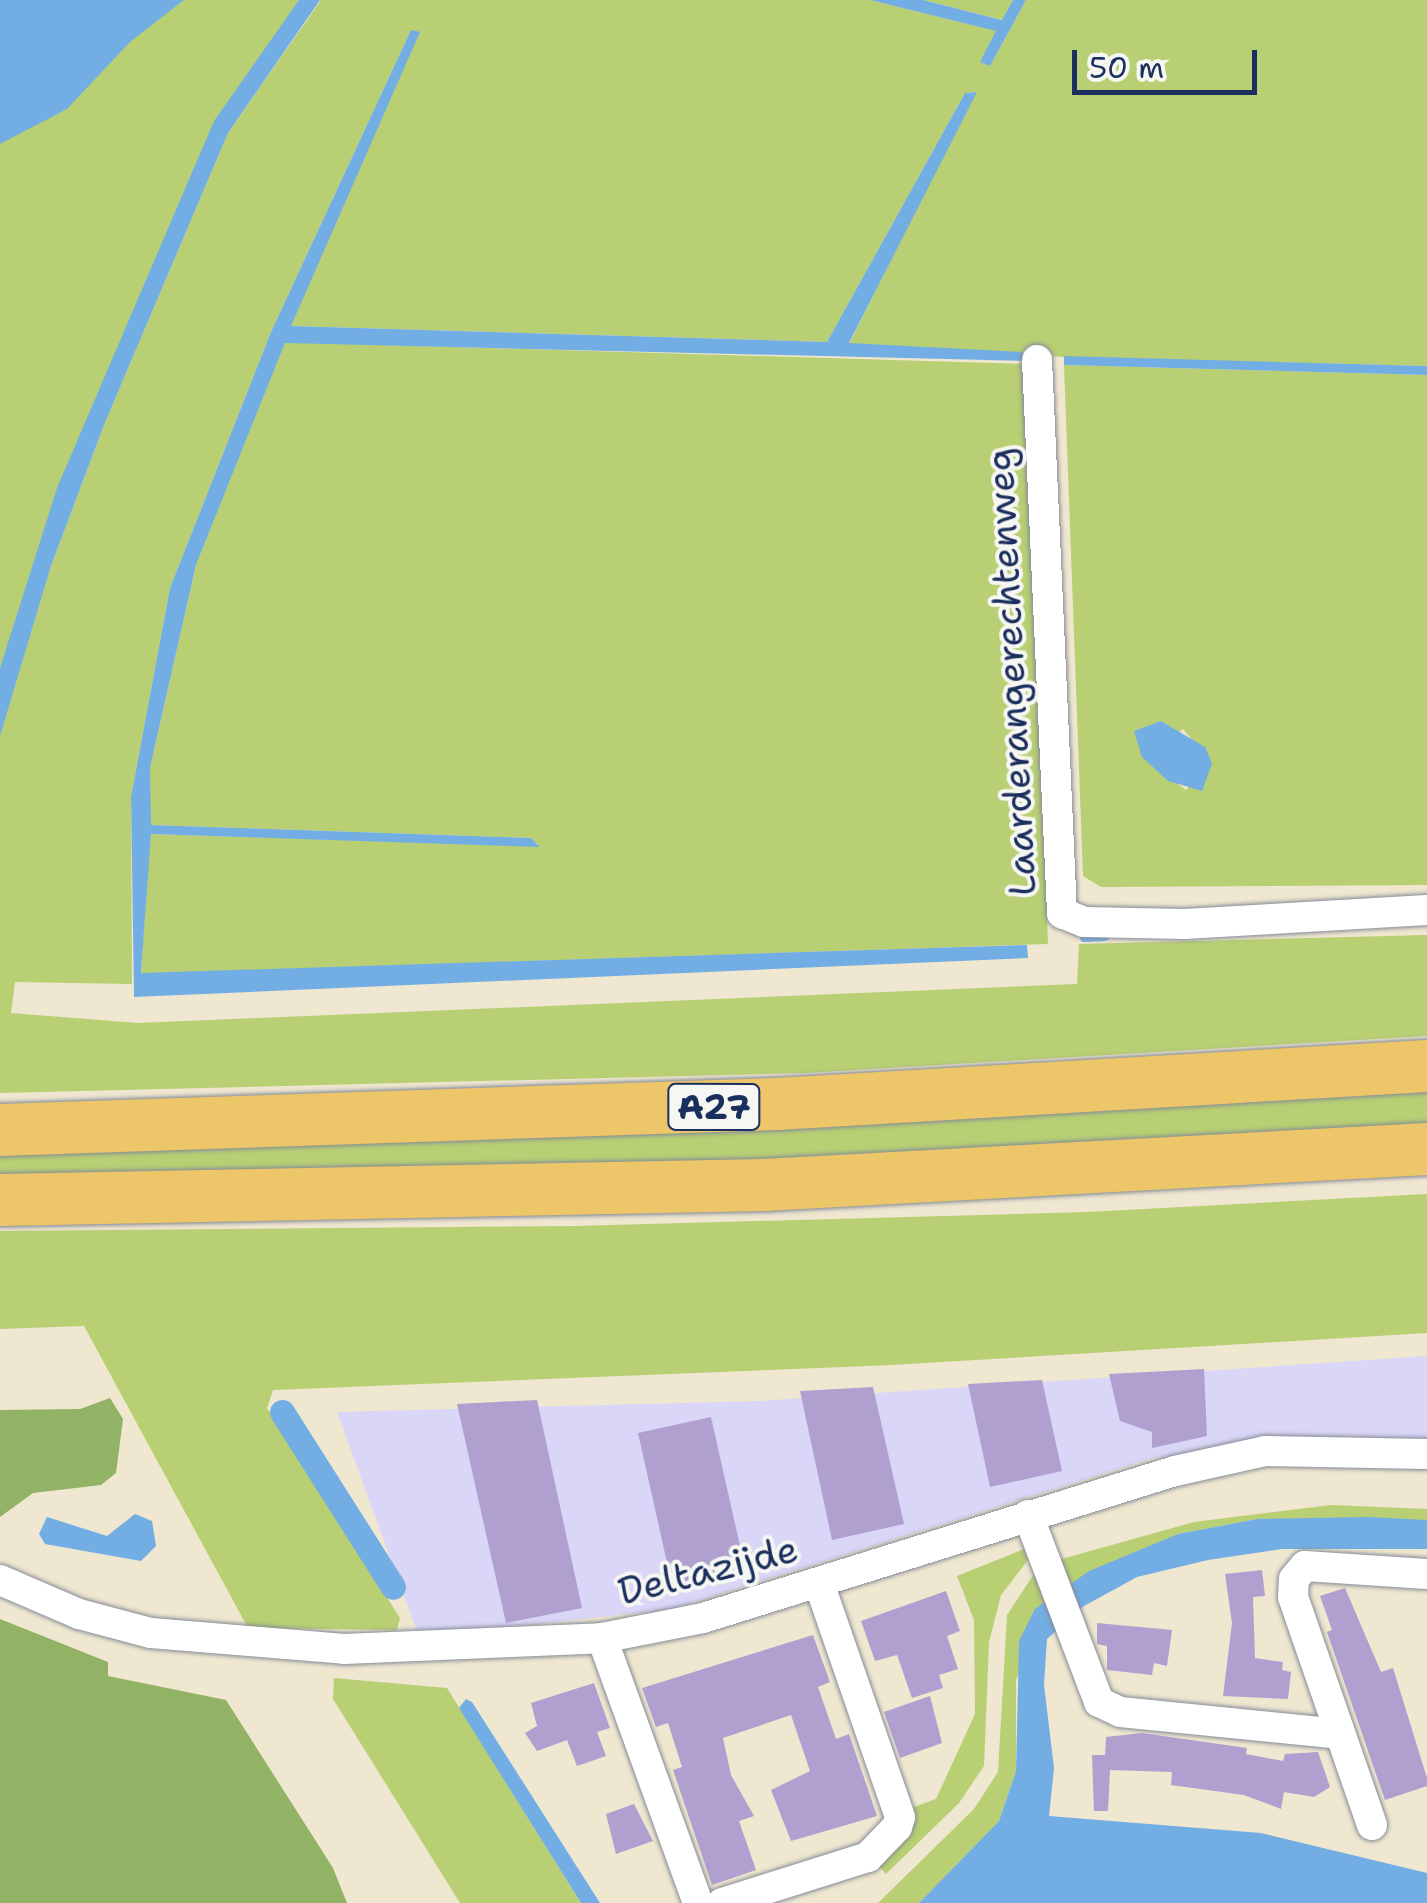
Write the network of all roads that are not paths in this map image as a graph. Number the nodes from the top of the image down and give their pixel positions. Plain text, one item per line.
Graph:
1 (1038, 360) dead end
2 (1427, 910) edge
3 (1427, 1066) edge
4 (0, 1130) edge
5 (1427, 1150) edge
6 (0, 1200) edge
7 (1427, 1454) edge
8 (1028, 1515) junction
9 (1427, 1574) edge
10 (0, 1580) edge
11 (819, 1584) junction
12 (602, 1638) junction
13 (1340, 1734) junction
14 (1372, 1825) dead end
15 (698, 1903) edge
16 (722, 1903) edge

1 - 2 street, Laarderangerechtenweg
3 - 4 highway, A27
5 - 6 highway, A27
7 - 8 street, Deltazijde
8 - 11 street, Deltazijde
8 - 13 street
9 - 13 street
10 - 12 street, Deltazijde
11 - 12 street, Deltazijde
11 - 16 street
12 - 15 street
13 - 14 street

